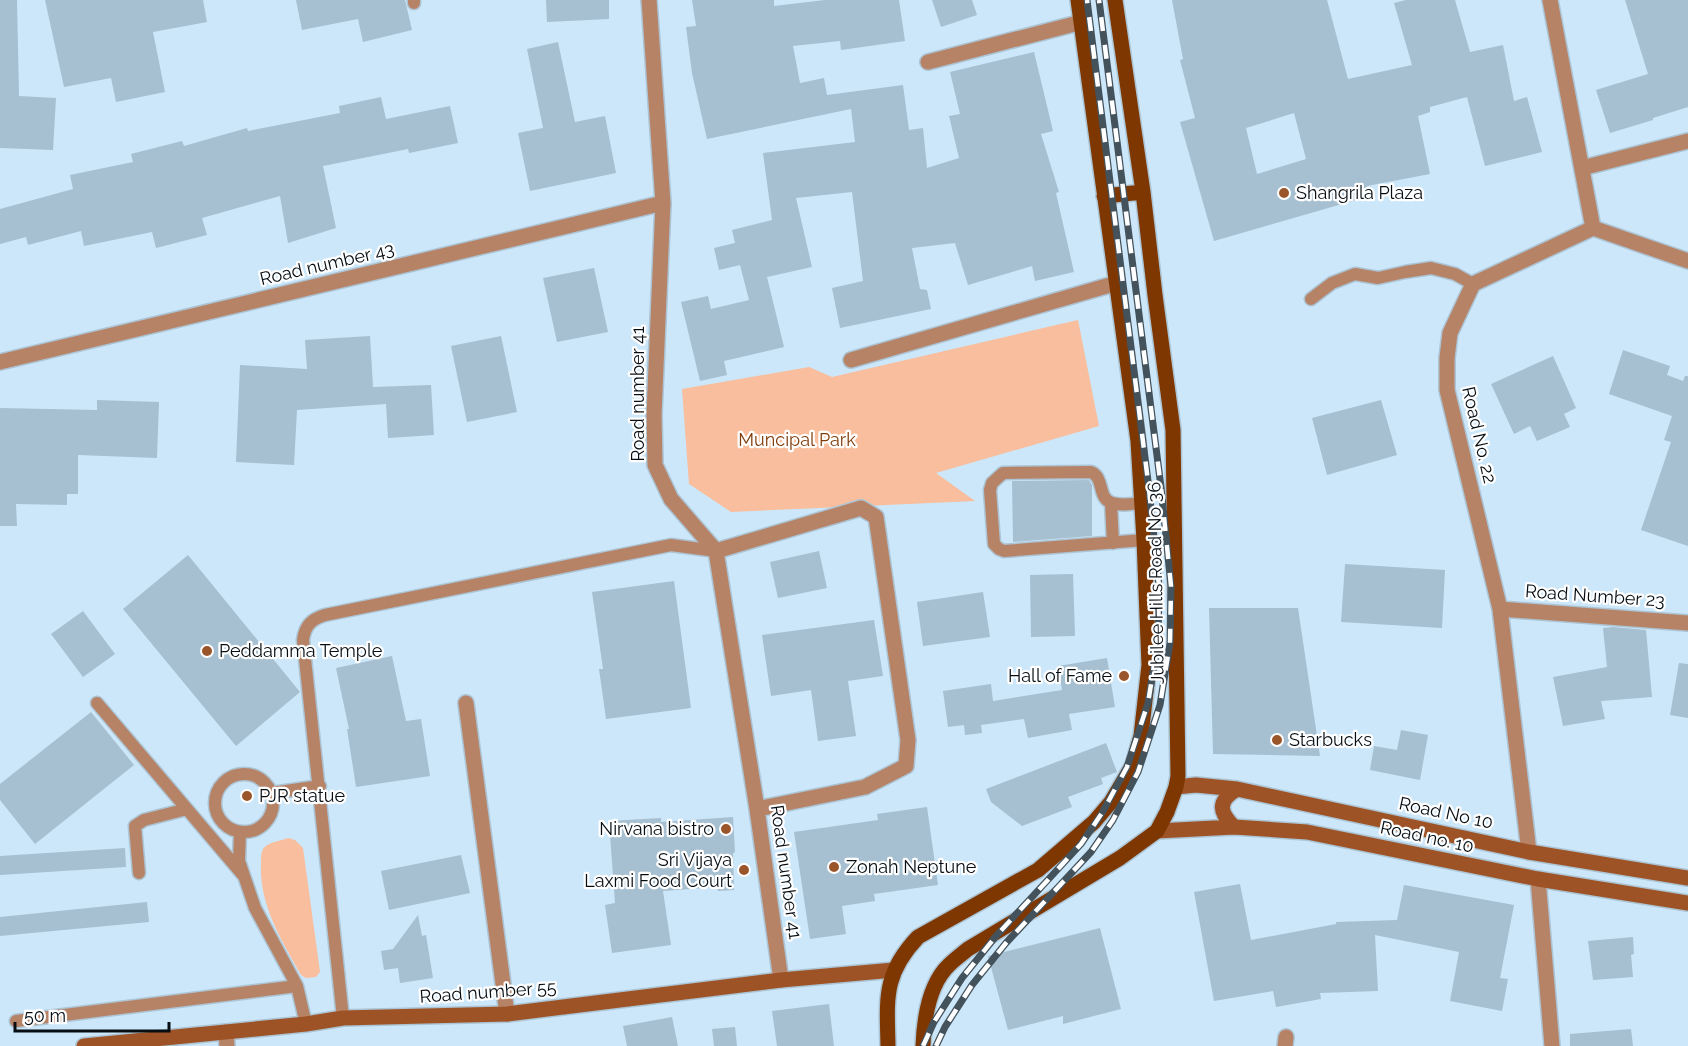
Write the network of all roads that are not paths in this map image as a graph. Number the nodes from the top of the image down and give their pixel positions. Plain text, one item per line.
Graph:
1 (649, 0) edge
2 (1078, 0) edge
3 (1115, 0) edge
4 (1550, 0) edge
5 (1082, 22) junction
6 (928, 62) dead end
7 (1688, 141) edge
8 (1582, 168) junction
9 (1143, 192) junction
10 (1104, 196) junction
11 (663, 203) junction
12 (1593, 228) junction
13 (1688, 261) edge
14 (1117, 283) junction
15 (1473, 284) junction
16 (1311, 299) dead end
17 (851, 360) dead end
18 (0, 362) edge
19 (1111, 503) junction
20 (1142, 503) junction
21 (1144, 540) junction
22 (1113, 543) junction
23 (716, 551) junction
24 (1500, 609) junction
25 (1688, 623) edge
26 (98, 703) dead end
27 (466, 703) dead end
28 (320, 786) junction
29 (1176, 787) junction
30 (1238, 789) junction
31 (272, 793) junction
32 (187, 809) junction
33 (757, 809) junction
34 (1234, 827) junction
35 (1157, 831) junction
36 (240, 832) junction
37 (1529, 852) junction
38 (139, 873) dead end
39 (243, 875) junction
40 (1688, 878) edge
41 (1538, 879) junction
42 (1688, 903) edge
43 (894, 970) junction
44 (781, 980) junction
45 (297, 986) junction
46 (507, 1014) junction
47 (343, 1018) junction
48 (16, 1021) dead end
49 (306, 1024) junction
50 (226, 1039) edge
51 (84, 1046) edge
52 (888, 1046) edge
53 (923, 1046) edge
54 (1551, 1046) edge

1 - 11 street, Road number 41
2 - 5 main road, Jubilee Hills Road No 36
3 - 9 main road, Jubilee Hills Road No 36
4 - 8 street
5 - 6 street
5 - 10 main road, Jubilee Hills Road No 36
7 - 8 street
8 - 12 street
9 - 10 main road
9 - 29 main road, Jubilee Hills Road No 36
10 - 14 main road, Jubilee Hills Road No 36
11 - 18 street, Road number 43
11 - 23 street, Road number 41
12 - 13 street
12 - 15 street
14 - 17 street
14 - 20 main road, Jubilee Hills Road No 36
15 - 16 lane
15 - 24 street, Road No. 22
19 - 20 lane
19 - 22 lane
19 - 22 lane
20 - 21 main road, Jubilee Hills Road No 36
21 - 22 lane
21 - 43 main road, Jubilee Hills Road No 36
23 - 28 lane
23 - 33 street, Road number 41
23 - 33 street
24 - 25 street, Road Number 23
24 - 37 street, Road No. 22
26 - 32 lane
27 - 46 street
28 - 31 lane
28 - 47 lane
29 - 30 main road, Road No 10
29 - 35 main road, Jubilee Hills Road No 36
30 - 34 main road
30 - 37 main road, Road No 10
31 - 36 lane
31 - 36 lane
32 - 38 lane
32 - 39 lane
33 - 44 street, Road number 41
34 - 35 main road, Road no. 10
34 - 41 main road, Road no. 10
35 - 53 main road, Jubilee Hills Road No 36
36 - 39 lane
37 - 40 main road, Road No 10
39 - 45 lane
41 - 42 main road, Road no. 10
41 - 54 street
43 - 44 main road, Road number 55
43 - 52 main road, Jubilee Hills Road No 36
44 - 46 main road, Road number 55
45 - 48 lane
45 - 49 lane
46 - 47 main road, Road number 55
47 - 49 main road, Road number 55
49 - 50 main road, Road number 55
50 - 51 main road, Road number 55

